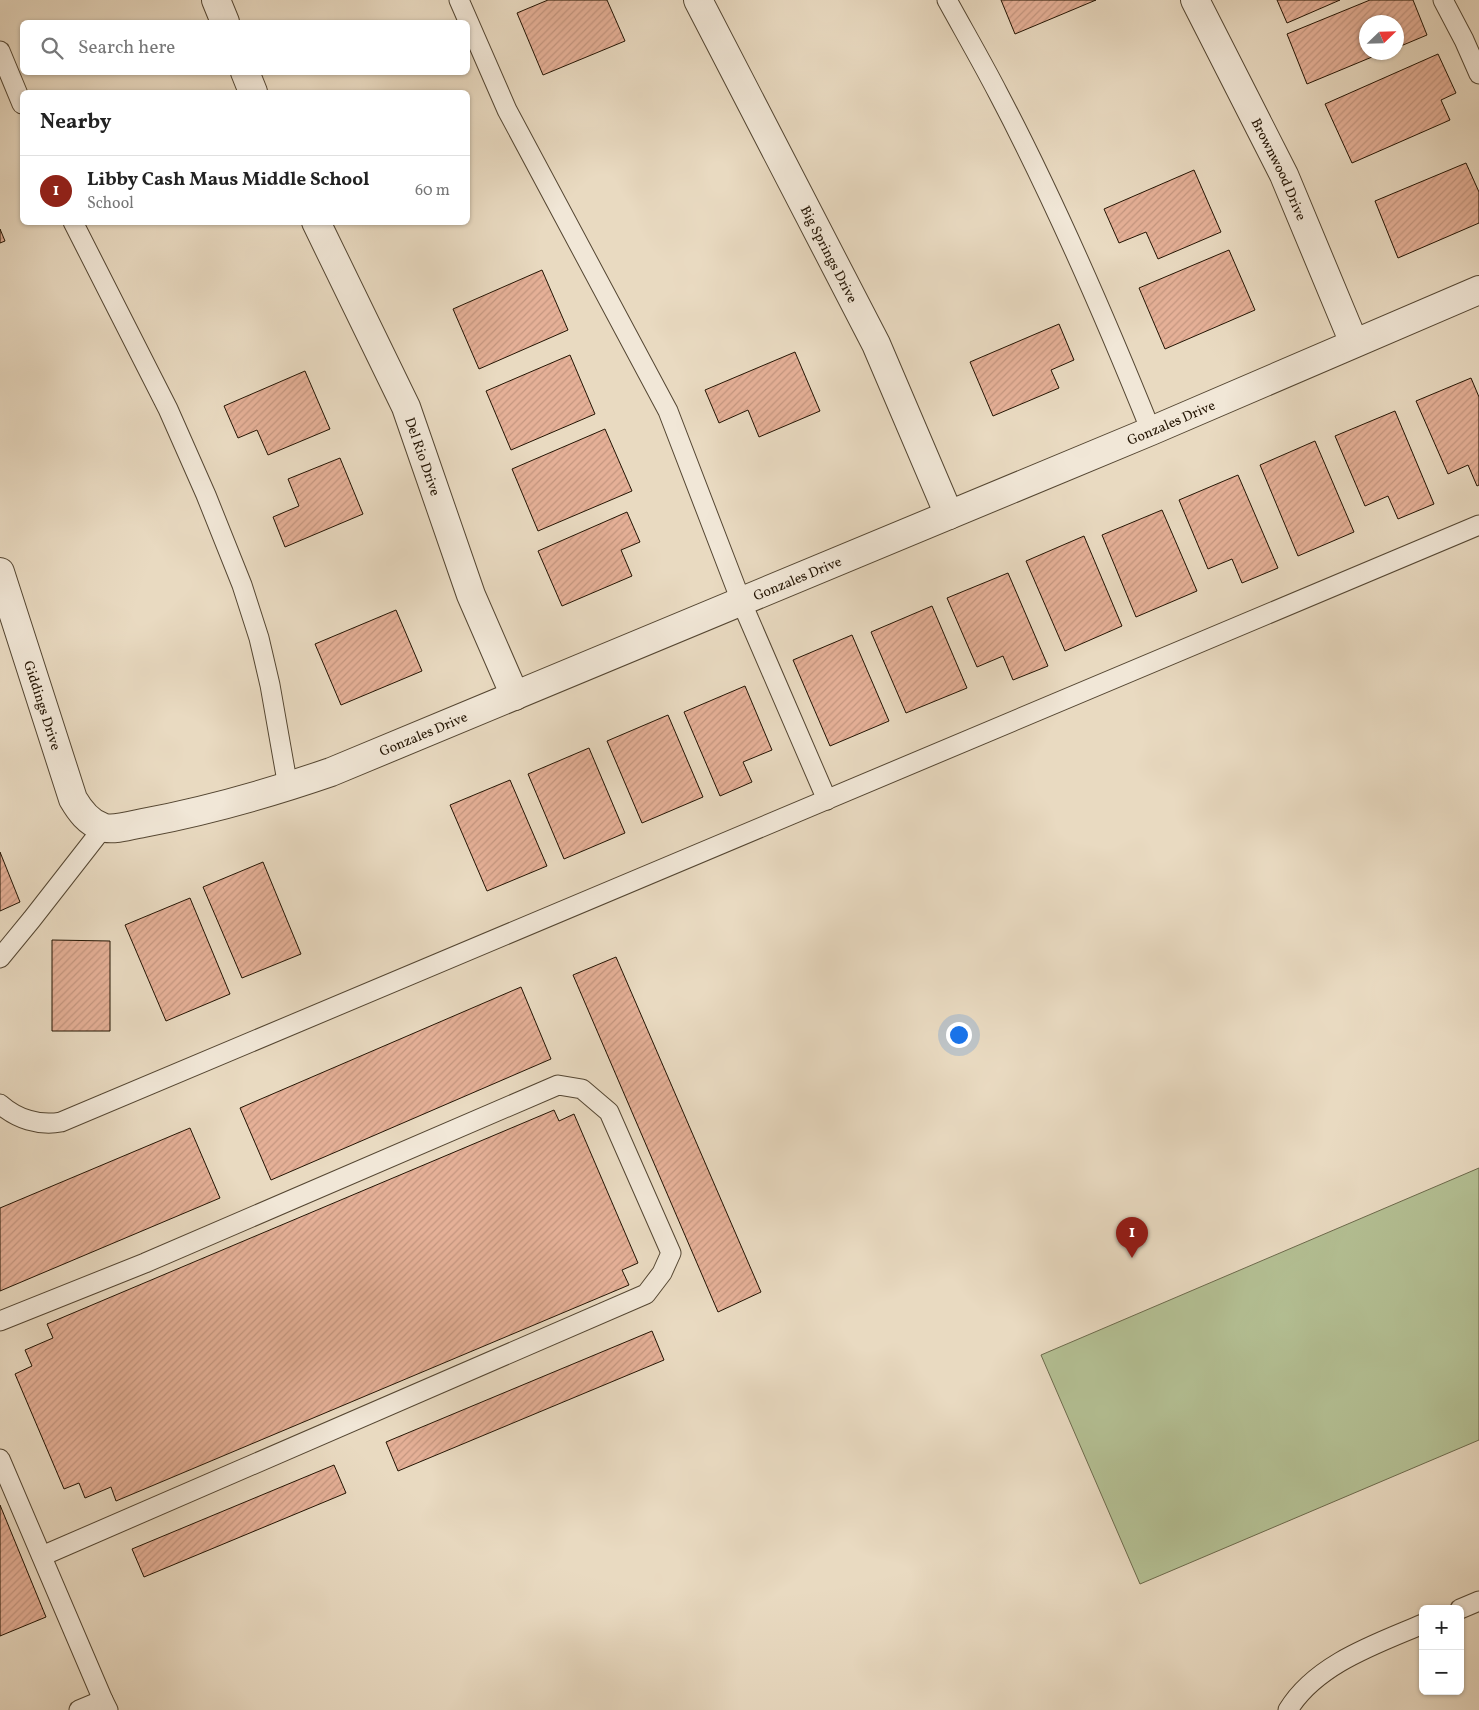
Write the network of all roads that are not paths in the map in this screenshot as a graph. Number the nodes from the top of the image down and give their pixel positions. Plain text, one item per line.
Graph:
1 (216, 0) edge
2 (459, 0) edge
3 (698, 0) edge
4 (947, 0) edge
5 (1194, 0) edge
6 (1443, 0) edge
7 (224, 20) edge
8 (468, 20) edge
9 (470, 25) edge
10 (0, 51) edge
11 (1479, 74) edge
12 (246, 75) edge
13 (252, 90) edge
14 (20, 99) edge
15 (74, 225) edge
16 (317, 225) edge
17 (1479, 290) edge
18 (1354, 343) junction
19 (1151, 432) junction
20 (949, 515) junction
21 (1479, 525) edge
22 (1, 576) edge
23 (742, 601) junction
24 (515, 696) junction
25 (288, 787) junction
26 (827, 800) junction
27 (103, 828) junction
28 (0, 958) edge
29 (0, 1104) edge
30 (0, 1321) edge
31 (0, 1459) edge
32 (42, 1556) junction
33 (1479, 1600) edge
34 (1464, 1607) edge
35 (1419, 1626) edge
36 (106, 1705) edge
37 (79, 1710) edge
38 (1288, 1710) edge

1 - 7 street
2 - 8 lane
3 - 20 street, Big Springs Drive
4 - 19 lane
5 - 18 street, Brownwood Drive
6 - 11 lane
9 - 23 lane
10 - 14 lane
12 - 13 street
15 - 25 lane
16 - 24 street, Del Rio Drive
17 - 18 street, Gonzales Drive
18 - 19 street, Gonzales Drive
19 - 20 street, Gonzales Drive
20 - 23 street, Gonzales Drive
21 - 26 lane
22 - 27 street, Giddings Drive
23 - 24 street, Gonzales Drive
23 - 26 lane
24 - 25 street, Gonzales Drive
25 - 27 street, Gonzales Drive
26 - 29 lane
27 - 28 lane
30 - 32 lane
31 - 32 lane
32 - 36 lane
33 - 34 lane
35 - 38 lane
36 - 37 lane

